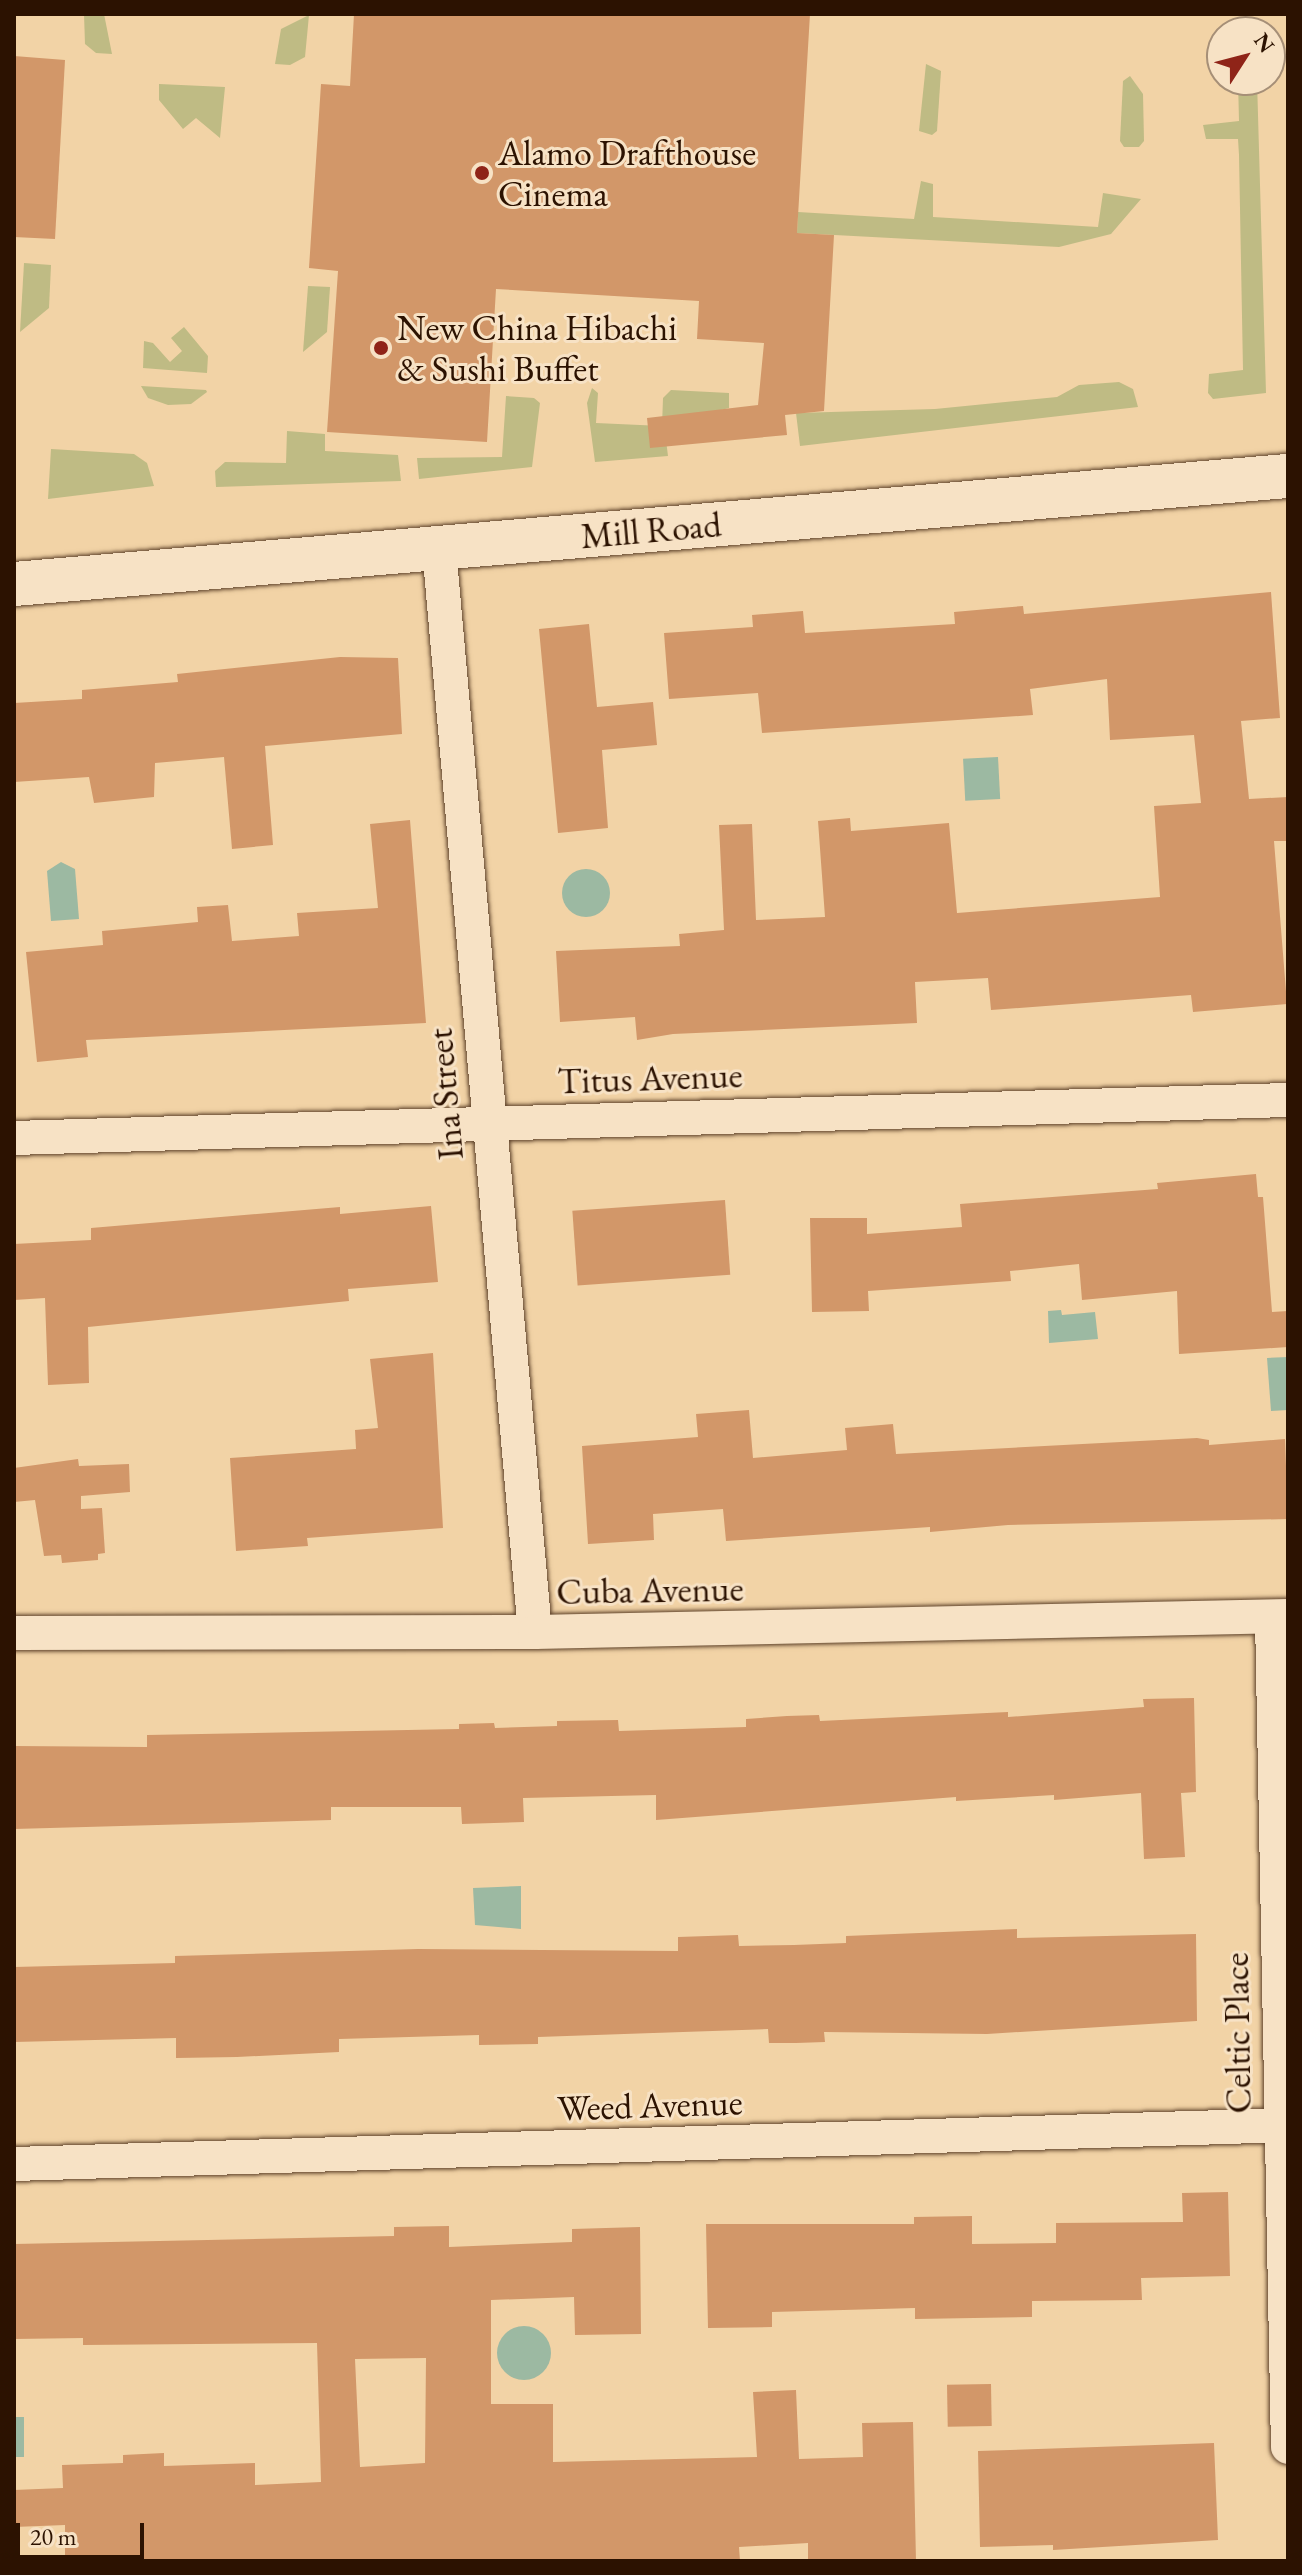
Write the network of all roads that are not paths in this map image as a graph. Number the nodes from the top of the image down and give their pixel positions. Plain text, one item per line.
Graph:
1 (1288, 476) edge
2 (439, 548) junction
3 (14, 584) edge
4 (1288, 1100) edge
5 (487, 1122) junction
6 (14, 1138) edge
7 (1280, 1617) edge
8 (535, 1632) junction
9 (14, 1633) edge
10 (1283, 2125) edge
11 (14, 2164) edge
12 (1288, 2447) edge

1 - 2 street, Mill Road
2 - 3 street, Mill Road
2 - 5 street, Ina Street
4 - 5 street, Titus Avenue
5 - 6 street, Titus Avenue
5 - 8 street, Ina Street
7 - 8 street, Cuba Avenue
7 - 10 street, Celtic Place
8 - 9 street, Cuba Avenue
10 - 11 street, Weed Avenue
10 - 12 street, Celtic Place

